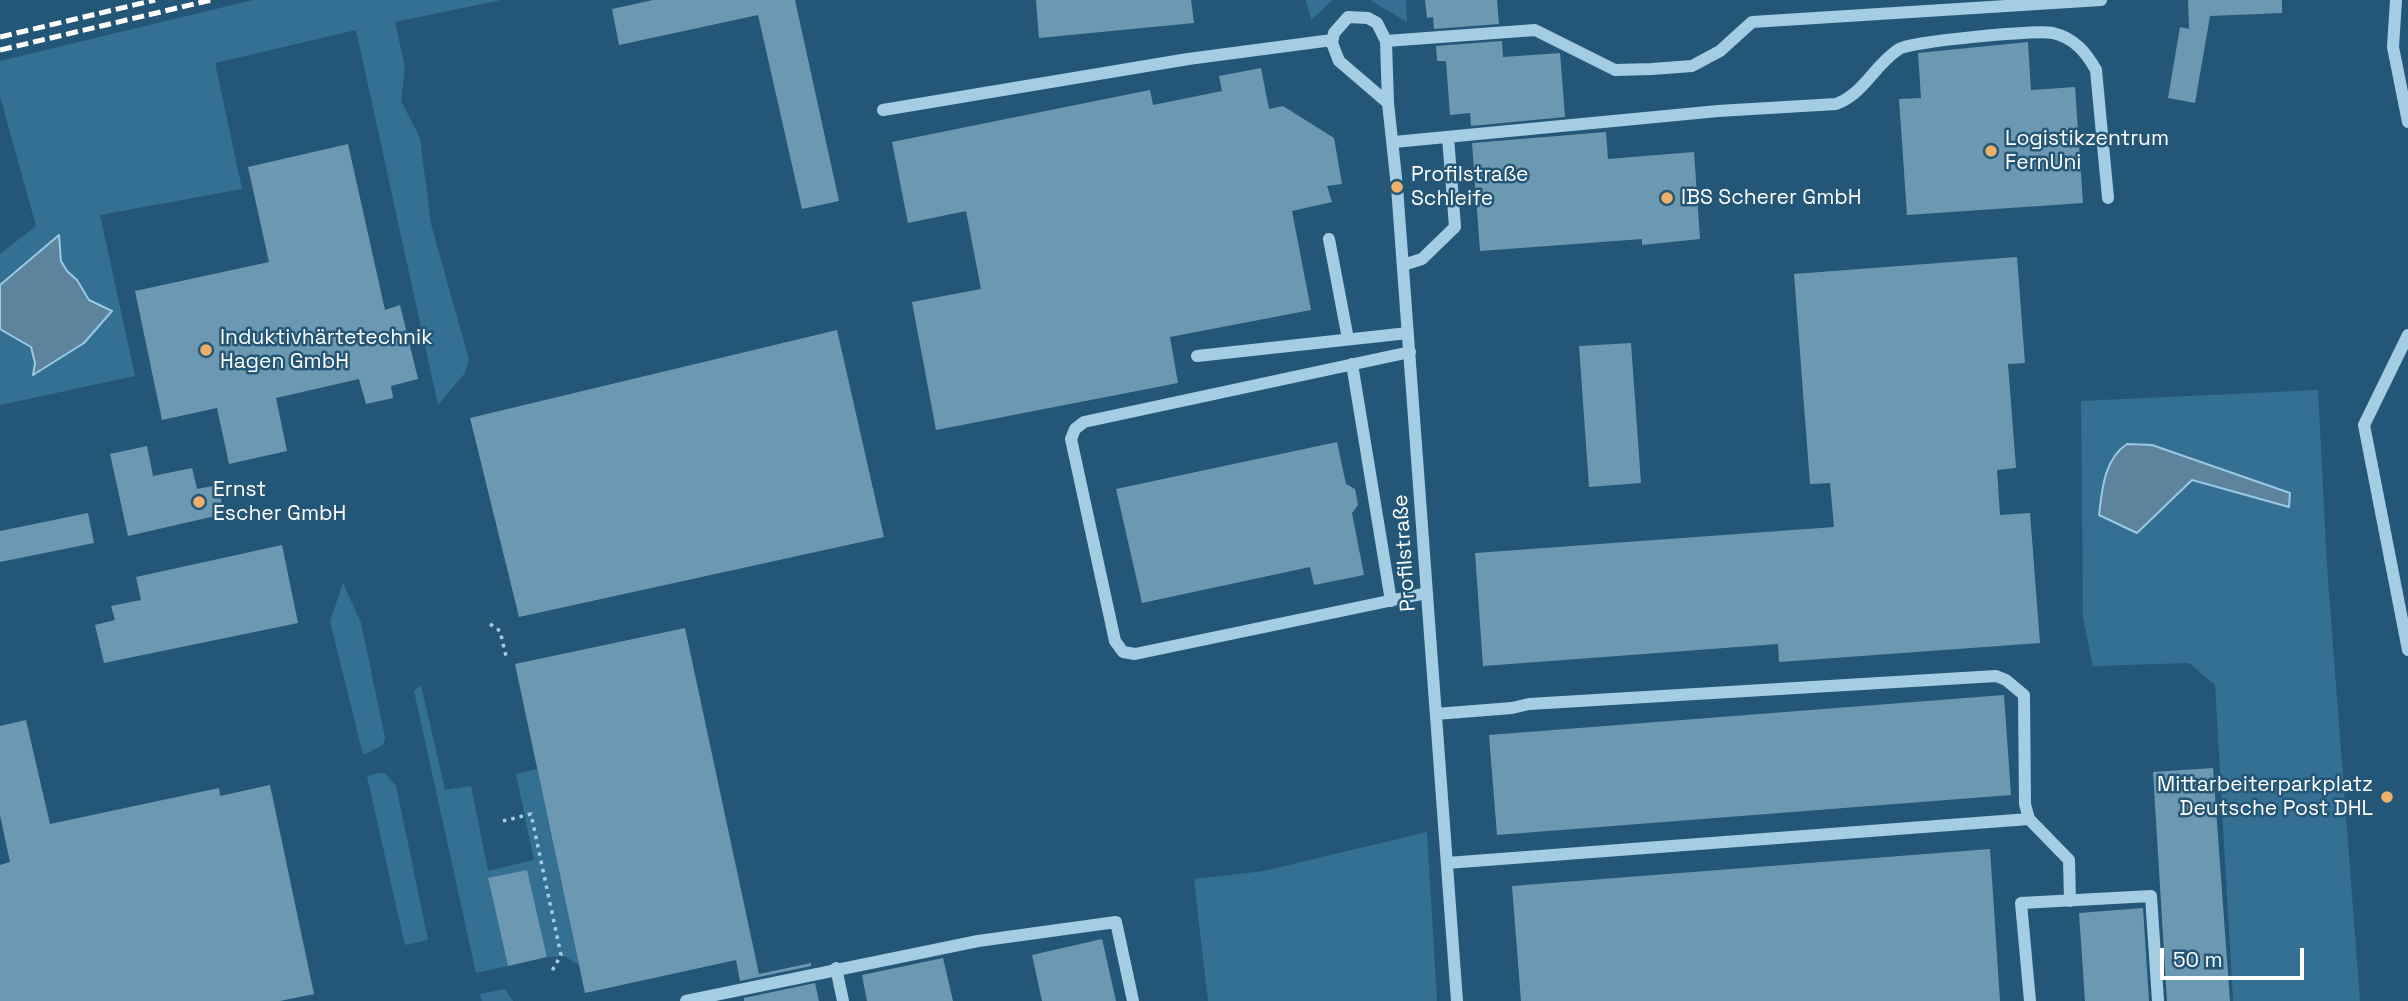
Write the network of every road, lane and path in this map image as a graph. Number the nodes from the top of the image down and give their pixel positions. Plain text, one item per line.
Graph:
1 (2101, 0) edge
2 (2396, 0) edge
3 (1332, 40) junction
4 (1386, 41) junction
5 (1388, 103) junction
6 (883, 110) dead end
7 (2408, 122) edge
8 (1448, 137) junction
9 (1394, 142) junction
10 (2108, 198) dead end
11 (1329, 239) dead end
12 (1403, 265) junction
13 (1408, 332) junction
14 (2408, 335) edge
15 (1348, 339) junction
16 (1410, 352) junction
17 (1198, 356) dead end
18 (1352, 364) junction
19 (1427, 593) junction
20 (1391, 601) junction
21 (490, 624) dead end
22 (2408, 650) edge
23 (506, 656) dead end
24 (1436, 714) junction
25 (2029, 819) junction
26 (503, 821) dead end
27 (1447, 863) junction
28 (2070, 901) junction
29 (836, 968) junction
30 (552, 971) dead end
31 (686, 1001) edge
32 (843, 1001) edge
33 (1133, 1001) edge
34 (1457, 1001) edge
35 (2030, 1001) edge
36 (2158, 1001) edge

1 - 4 street
2 - 7 street
3 - 4 street
3 - 5 street
3 - 6 street
4 - 5 street, Profilstraße
5 - 9 street, Profilstraße
8 - 9 street
8 - 10 street
8 - 12 street
9 - 12 street, Profilstraße
11 - 15 street
12 - 13 street, Profilstraße
13 - 15 street
13 - 16 street, Profilstraße
14 - 22 street
15 - 17 street
16 - 18 street
16 - 19 street, Profilstraße
18 - 20 street
18 - 20 street
19 - 20 street
19 - 24 street, Profilstraße
21 - 23 path
24 - 25 street
24 - 27 street, Profilstraße
25 - 27 street
25 - 28 street
26 - 30 path
27 - 34 street, Profilstraße
28 - 35 street
28 - 36 street
29 - 31 street
29 - 32 street
29 - 33 street

